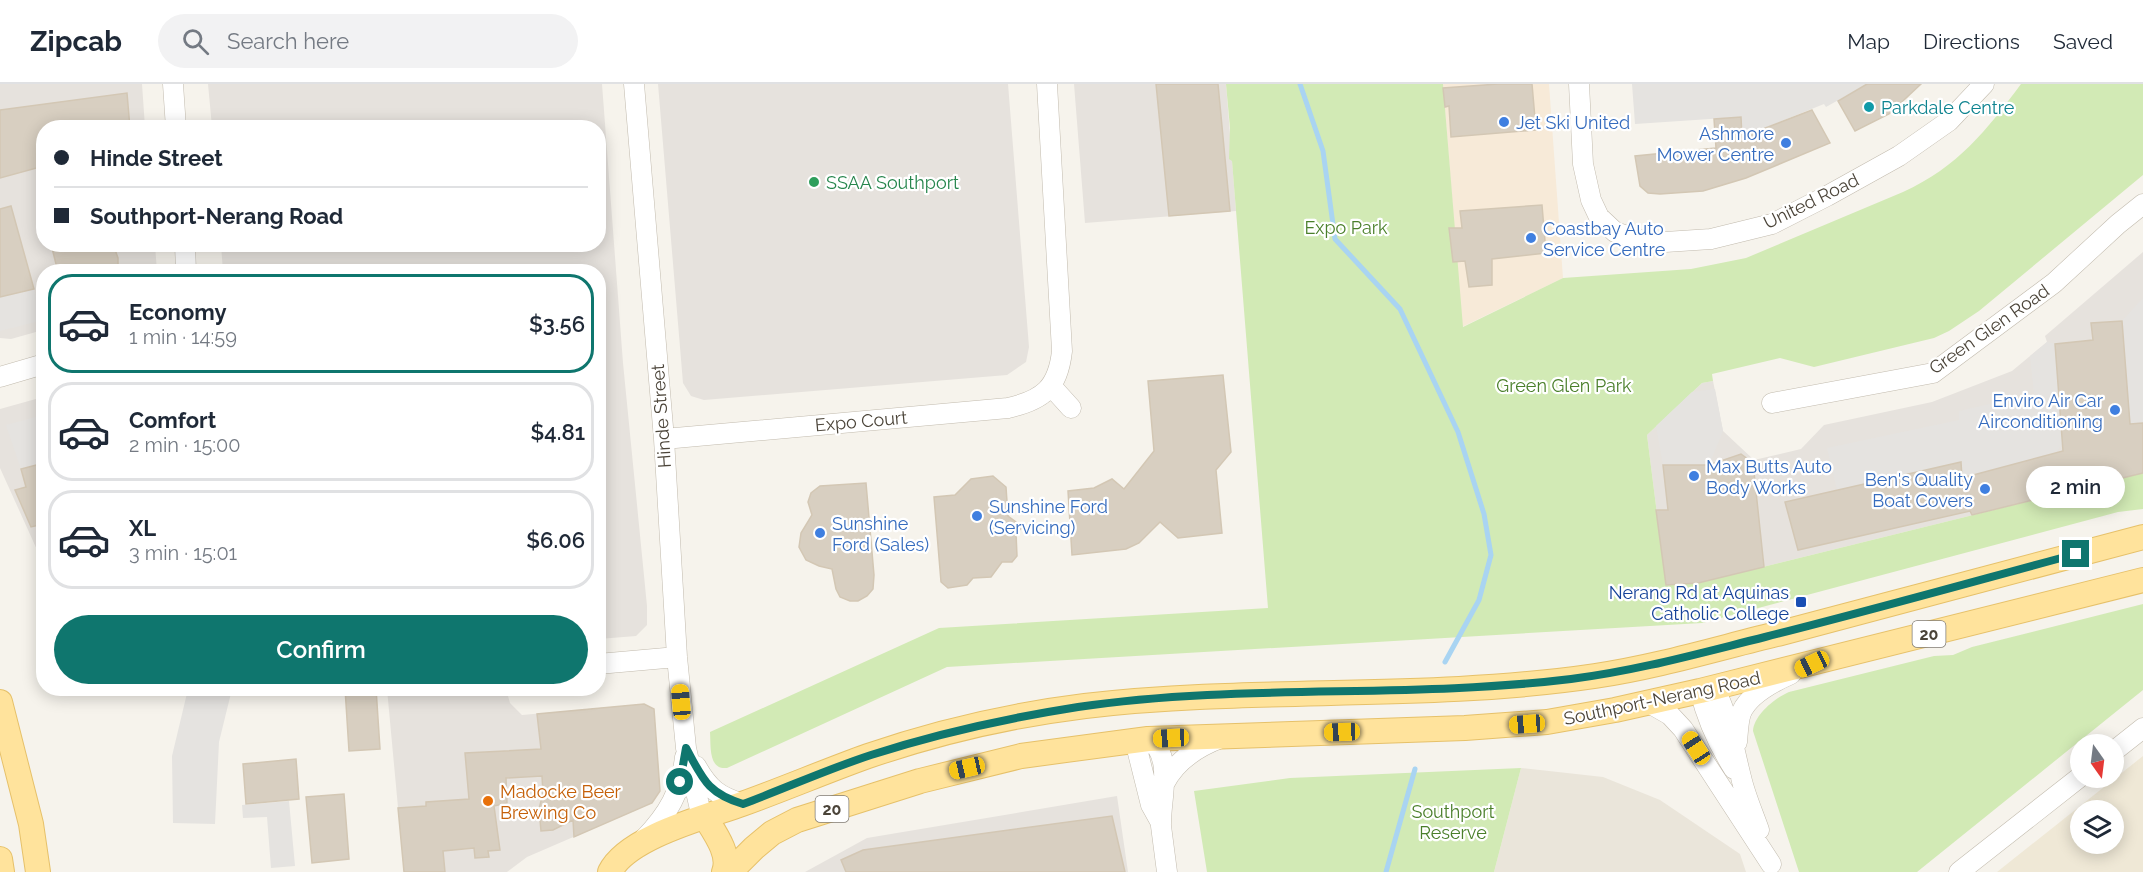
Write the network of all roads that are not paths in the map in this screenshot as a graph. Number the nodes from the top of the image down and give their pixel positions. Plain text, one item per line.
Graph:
1 (173, 84) edge
2 (634, 84) edge
3 (1047, 84) edge
4 (1579, 84) edge
5 (1984, 84) edge
6 (175, 120) edge
7 (2143, 204) edge
8 (36, 366) edge
9 (0, 377) edge
10 (1052, 387) junction
11 (1772, 403) dead end
12 (1071, 408) dead end
13 (664, 439) junction
14 (2143, 537) edge
15 (2143, 580) edge
16 (1697, 654) junction
17 (677, 657) junction
18 (606, 663) edge
19 (1812, 664) junction
20 (1707, 689) junction
21 (1145, 700) junction
22 (0, 702) edge
23 (1649, 703) junction
24 (2143, 728) edge
25 (1229, 735) junction
26 (1148, 739) junction
27 (2124, 743) edge
28 (686, 748) junction
29 (1739, 770) junction
30 (1164, 784) junction
31 (2070, 785) edge
32 (743, 804) junction
33 (703, 817) junction
34 (1161, 823) junction
35 (636, 847) junction
36 (0, 859) edge
37 (1773, 868) edge
38 (609, 869) edge
39 (2, 872) edge
40 (38, 872) edge
41 (724, 872) edge
42 (730, 872) edge
43 (1167, 872) edge
44 (1959, 872) edge

1 - 6 street
2 - 13 street, Hinde Street
3 - 10 street
4 - 5 street, United Road
7 - 11 street, Green Glen Road
8 - 9 street
10 - 12 street
10 - 13 street, Expo Court
13 - 17 street, Hinde Street
14 - 16 main road, Southport-Nerang Road / 20
15 - 19 main road, Southport-Nerang Road / 20
16 - 20 main road
16 - 21 main road, Southport-Nerang Road / 20
17 - 18 street
17 - 28 street, Hinde Street
19 - 20 main road, Southport-Nerang Road / 20
19 - 29 street
20 - 23 main road, Southport-Nerang Road / 20
20 - 29 street
21 - 26 main road
21 - 32 main road, Southport-Nerang Road / 20
22 - 40 main road
23 - 25 main road, Southport-Nerang Road / 20
23 - 37 street
24 - 27 street
25 - 26 main road, Southport-Nerang Road / 20
25 - 30 street
26 - 30 street
26 - 34 street
26 - 42 main road, Southport-Nerang Road / 20
28 - 32 street, Hinde Street
28 - 33 street, Hinde Street
28 - 35 street, Hinde Street
29 - 37 street
30 - 34 street
31 - 44 street
32 - 33 main road, Southport-Nerang Road / 20
33 - 35 main road, 20
33 - 41 main road
34 - 43 street
35 - 38 main road, 20
36 - 39 main road

